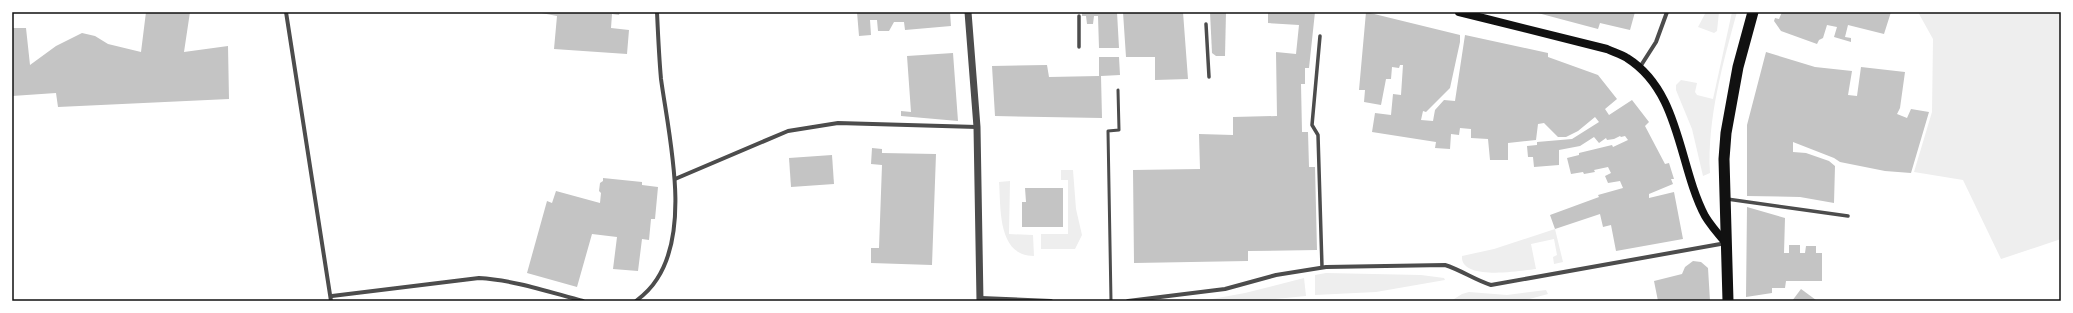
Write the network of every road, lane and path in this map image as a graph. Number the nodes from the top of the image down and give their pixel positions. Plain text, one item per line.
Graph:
1 (286, 12) edge
2 (657, 12) edge
3 (968, 12) edge
4 (1459, 12) edge
5 (1666, 12) edge
6 (1753, 12) edge
7 (1078, 16) dead end
8 (1206, 24) dead end
9 (1320, 36) dead end
10 (1080, 47) dead end
11 (1640, 67) junction
12 (1209, 77) dead end
13 (1118, 90) dead end
14 (977, 127) junction
15 (675, 179) junction
16 (1726, 199) junction
17 (1848, 216) dead end
18 (1726, 243) junction
19 (1322, 268) junction
20 (332, 296) junction
21 (980, 299) edge
22 (332, 301) edge
23 (583, 301) edge
24 (636, 301) edge
25 (1051, 301) edge
26 (1111, 301) edge
27 (1128, 301) edge
28 (1728, 301) edge

1 - 20 street
2 - 15 street
3 - 14 street
4 - 11 main road
5 - 11 street
6 - 16 highway
7 - 10 street
8 - 12 street
9 - 19 street
11 - 18 main road
13 - 26 lane
14 - 15 street
14 - 21 street
15 - 24 street
16 - 17 street
16 - 18 highway
18 - 19 street
18 - 28 highway
19 - 27 street
20 - 22 street
20 - 23 street
21 - 25 street

